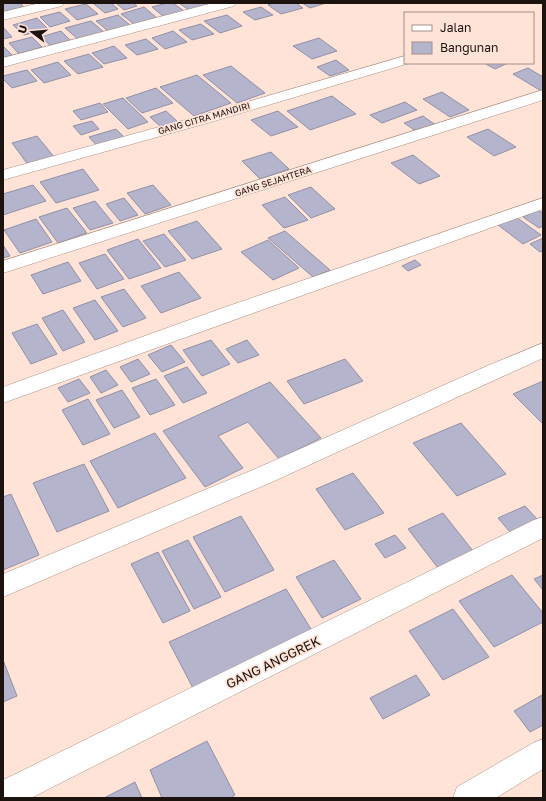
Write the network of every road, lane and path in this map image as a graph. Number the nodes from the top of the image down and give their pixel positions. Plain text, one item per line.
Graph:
1 (57, 3) edge
2 (225, 3) edge
3 (3, 16) edge
4 (404, 60) edge
5 (3, 63) edge
6 (543, 95) edge
7 (3, 176) edge
8 (543, 204) edge
9 (3, 266) edge
10 (543, 350) edge
11 (3, 396) edge
12 (543, 527) edge
13 (3, 586) edge
14 (543, 753) edge
15 (3, 796) edge
16 (468, 798) edge

1 - 3 street
2 - 5 street
4 - 7 street, GANG CITRA MANDIRI
6 - 9 street, GANG SEJAHTERA
8 - 11 street
10 - 13 street
12 - 15 street, GANG ANGGREK
14 - 16 street

